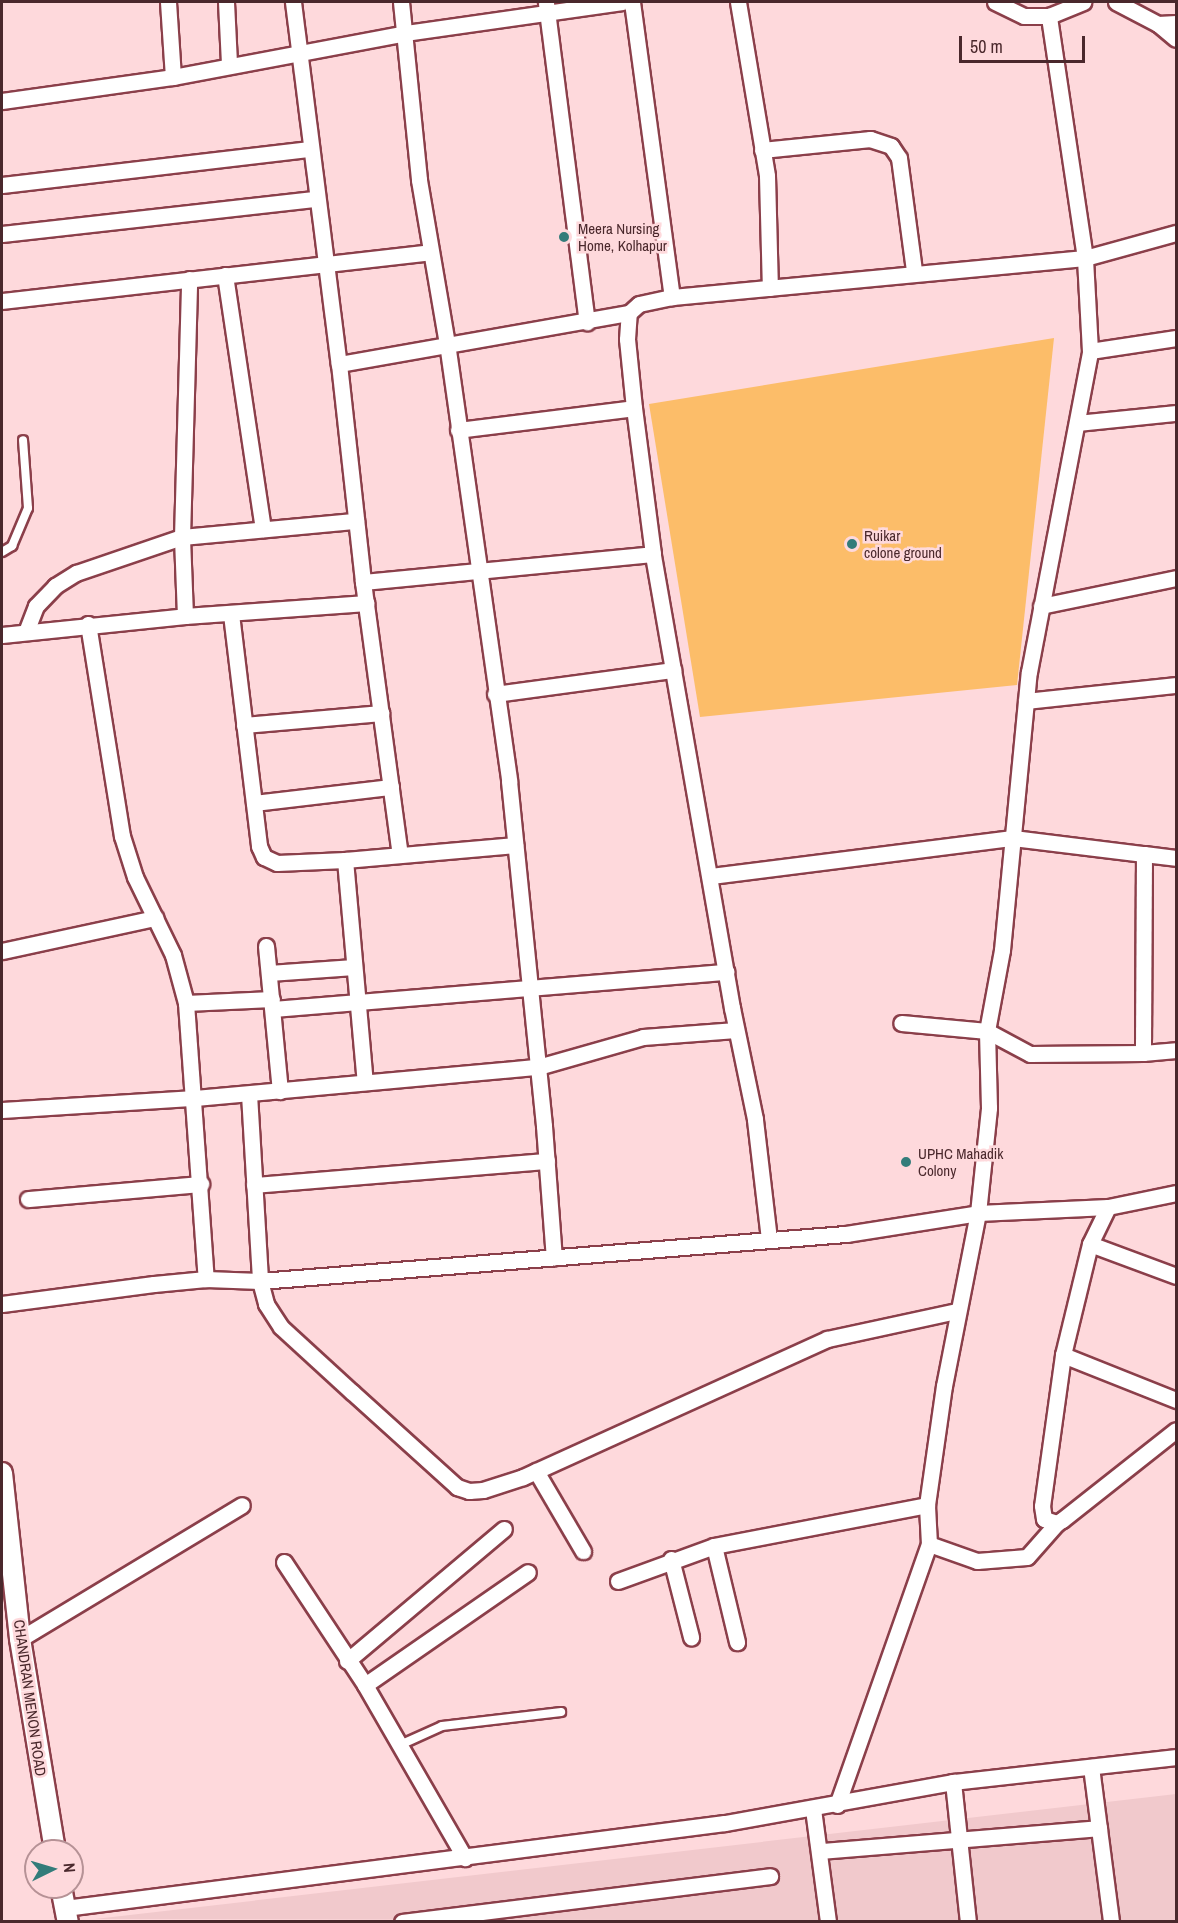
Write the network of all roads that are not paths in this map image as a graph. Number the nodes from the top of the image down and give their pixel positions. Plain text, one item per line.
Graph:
1 (168, 2) edge
2 (226, 2) edge
3 (293, 2) edge
4 (401, 2) edge
5 (622, 2) edge
6 (632, 2) edge
7 (738, 2) edge
8 (994, 2) edge
9 (1083, 2) edge
10 (1116, 2) edge
11 (546, 7) edge
12 (1049, 16) junction
13 (1176, 23) edge
14 (1158, 24) junction
15 (405, 33) junction
16 (1176, 39) edge
17 (299, 51) junction
18 (229, 64) junction
19 (173, 77) junction
20 (2, 101) edge
21 (310, 149) junction
22 (762, 150) junction
23 (2, 185) edge
24 (316, 199) junction
25 (2, 234) edge
26 (1176, 234) edge
27 (429, 252) junction
28 (1085, 258) junction
29 (327, 266) junction
30 (914, 271) junction
31 (225, 275) junction
32 (189, 279) junction
33 (770, 288) junction
34 (672, 297) junction
35 (2, 301) edge
36 (628, 313) junction
37 (587, 322) junction
38 (1176, 339) edge
39 (447, 343) junction
40 (1090, 351) junction
41 (339, 364) junction
42 (634, 408) junction
43 (1176, 413) edge
44 (1077, 423) junction
45 (458, 430) junction
46 (23, 440) dead end
47 (356, 521) junction
48 (263, 529) junction
49 (182, 537) junction
50 (2, 552) edge
51 (653, 554) junction
52 (478, 573) junction
53 (1176, 578) edge
54 (363, 582) junction
55 (367, 603) junction
56 (1041, 606) junction
57 (231, 614) junction
58 (186, 615) junction
59 (88, 624) junction
60 (26, 632) junction
61 (2, 635) edge
62 (673, 670) junction
63 (1176, 684) edge
64 (495, 694) junction
65 (1026, 701) junction
66 (381, 713) junction
67 (244, 725) junction
68 (391, 787) junction
69 (254, 803) junction
70 (1013, 838) junction
71 (515, 845) junction
72 (400, 854) junction
73 (1144, 855) junction
74 (1176, 858) edge
75 (345, 860) junction
76 (711, 876) junction
77 (155, 918) junction
78 (266, 946) dead end
79 (2, 951) edge
80 (354, 967) junction
81 (726, 972) junction
82 (269, 974) junction
83 (529, 986) junction
84 (357, 1002) junction
85 (186, 1003) junction
86 (272, 1004) junction
87 (901, 1023) dead end
88 (736, 1030) junction
89 (987, 1031) junction
90 (1176, 1050) edge
91 (1143, 1053) junction
92 (538, 1067) junction
93 (365, 1082) junction
94 (280, 1091) junction
95 (249, 1094) junction
96 (195, 1098) junction
97 (2, 1110) edge
98 (547, 1161) junction
99 (201, 1185) junction
100 (254, 1185) junction
101 (1176, 1193) edge
102 (28, 1198) dead end
103 (1108, 1207) junction
104 (978, 1213) junction
105 (769, 1239) junction
106 (1090, 1244) junction
107 (554, 1258) junction
108 (1176, 1276) edge
109 (206, 1279) junction
110 (260, 1281) junction
111 (2, 1305) edge
112 (956, 1311) junction
113 (1063, 1355) junction
114 (1176, 1400) edge
115 (1176, 1430) edge
116 (536, 1471) junction
117 (2, 1473) edge
118 (242, 1505) dead end
119 (927, 1505) junction
120 (1057, 1523) junction
121 (504, 1529) dead end
122 (929, 1544) junction
123 (714, 1546) junction
124 (583, 1551) dead end
125 (671, 1559) junction
126 (284, 1562) dead end
127 (528, 1572) dead end
128 (618, 1581) dead end
129 (691, 1637) dead end
130 (21, 1639) junction
131 (737, 1642) dead end
132 (346, 1662) junction
133 (365, 1685) junction
134 (561, 1712) dead end
135 (400, 1745) junction
136 (1176, 1756) edge
137 (1091, 1767) junction
138 (953, 1782) junction
139 (837, 1805) junction
140 (813, 1809) junction
141 (1100, 1828) junction
142 (53, 1839) edge
143 (960, 1841) junction
144 (821, 1851) junction
145 (465, 1858) junction
146 (770, 1876) dead end
147 (64, 1899) edge
148 (526, 1914) edge
149 (67, 1915) edge
150 (402, 1922) edge
151 (828, 1922) edge
152 (968, 1922) edge
153 (1111, 1922) edge

1 - 19 street
2 - 18 street
3 - 17 street
4 - 15 street
5 - 11 street
6 - 34 street
7 - 22 street
8 - 12 street
9 - 12 street
10 - 14 street
11 - 15 street
11 - 37 street
12 - 28 street
13 - 14 street
14 - 16 street
15 - 17 street
15 - 27 street
17 - 18 street
17 - 21 street
18 - 19 street
19 - 20 street
21 - 23 street
21 - 24 street
22 - 30 street
22 - 33 street
24 - 25 street
24 - 29 street
26 - 28 street
27 - 29 street
27 - 39 street
28 - 30 street
28 - 40 street
29 - 31 street
29 - 41 street
30 - 33 street
31 - 32 street
31 - 48 street
32 - 35 street
32 - 49 street
33 - 34 street
34 - 36 street
36 - 37 street
36 - 42 street
37 - 39 street
38 - 40 street
39 - 41 street
39 - 45 street
40 - 44 street
41 - 47 street
42 - 45 street
42 - 51 street
43 - 44 street
44 - 56 street
45 - 52 street
46 - 50 lane
47 - 48 street
47 - 54 street
48 - 49 street
49 - 58 street
49 - 60 street
51 - 52 street
51 - 62 street
52 - 54 street
52 - 64 street
53 - 56 street
54 - 55 street
55 - 57 street
55 - 66 street
56 - 65 street
57 - 58 street
57 - 67 street
58 - 59 street
59 - 60 street
59 - 77 street
60 - 61 street
62 - 64 street
62 - 76 street
63 - 65 street
64 - 71 street
65 - 70 street
66 - 67 street
66 - 68 street
67 - 69 street
68 - 69 street
68 - 72 street
69 - 75 street
70 - 73 street
70 - 76 street
70 - 89 street
71 - 72 street
71 - 83 street
72 - 75 street
73 - 74 street
73 - 91 street
75 - 80 street
76 - 81 street
77 - 79 street
77 - 85 street
78 - 82 street
80 - 82 street
80 - 84 street
81 - 83 street
81 - 88 street
82 - 86 street
83 - 84 street
83 - 92 street
84 - 86 street
84 - 93 street
85 - 86 street
85 - 96 street
86 - 94 street
87 - 89 street
88 - 92 street
88 - 105 street
89 - 91 street
89 - 104 street
90 - 91 street
92 - 93 street
92 - 98 street
93 - 94 street
94 - 95 street
95 - 96 street
95 - 100 street
96 - 97 street
96 - 99 street
98 - 100 street
98 - 107 street
99 - 102 street
99 - 109 street
100 - 110 street
101 - 103 street
103 - 104 street
103 - 106 street
104 - 105 street
104 - 112 street
105 - 107 street
106 - 108 street
106 - 113 street
107 - 110 street
109 - 110 street
109 - 111 street
110 - 116 street
112 - 116 street
112 - 119 street
113 - 114 street
113 - 120 street
115 - 120 street
116 - 124 street
117 - 130 street, CHANDRAN MENON ROAD
118 - 130 street
119 - 122 street
119 - 123 street
120 - 122 street
121 - 132 street
122 - 139 street
123 - 125 street
123 - 131 street
125 - 128 street
125 - 129 street
126 - 132 street
127 - 133 street
130 - 142 street, CHANDRAN MENON ROAD
132 - 133 street
133 - 135 street
134 - 135 lane
135 - 145 street
136 - 137 street
137 - 138 street
137 - 141 street
138 - 139 street
138 - 143 street
139 - 140 street
140 - 144 street
140 - 145 street
141 - 143 street
141 - 153 street
143 - 144 street
143 - 152 street
144 - 151 street
145 - 149 street
146 - 148 street
147 - 149 street
148 - 150 street

